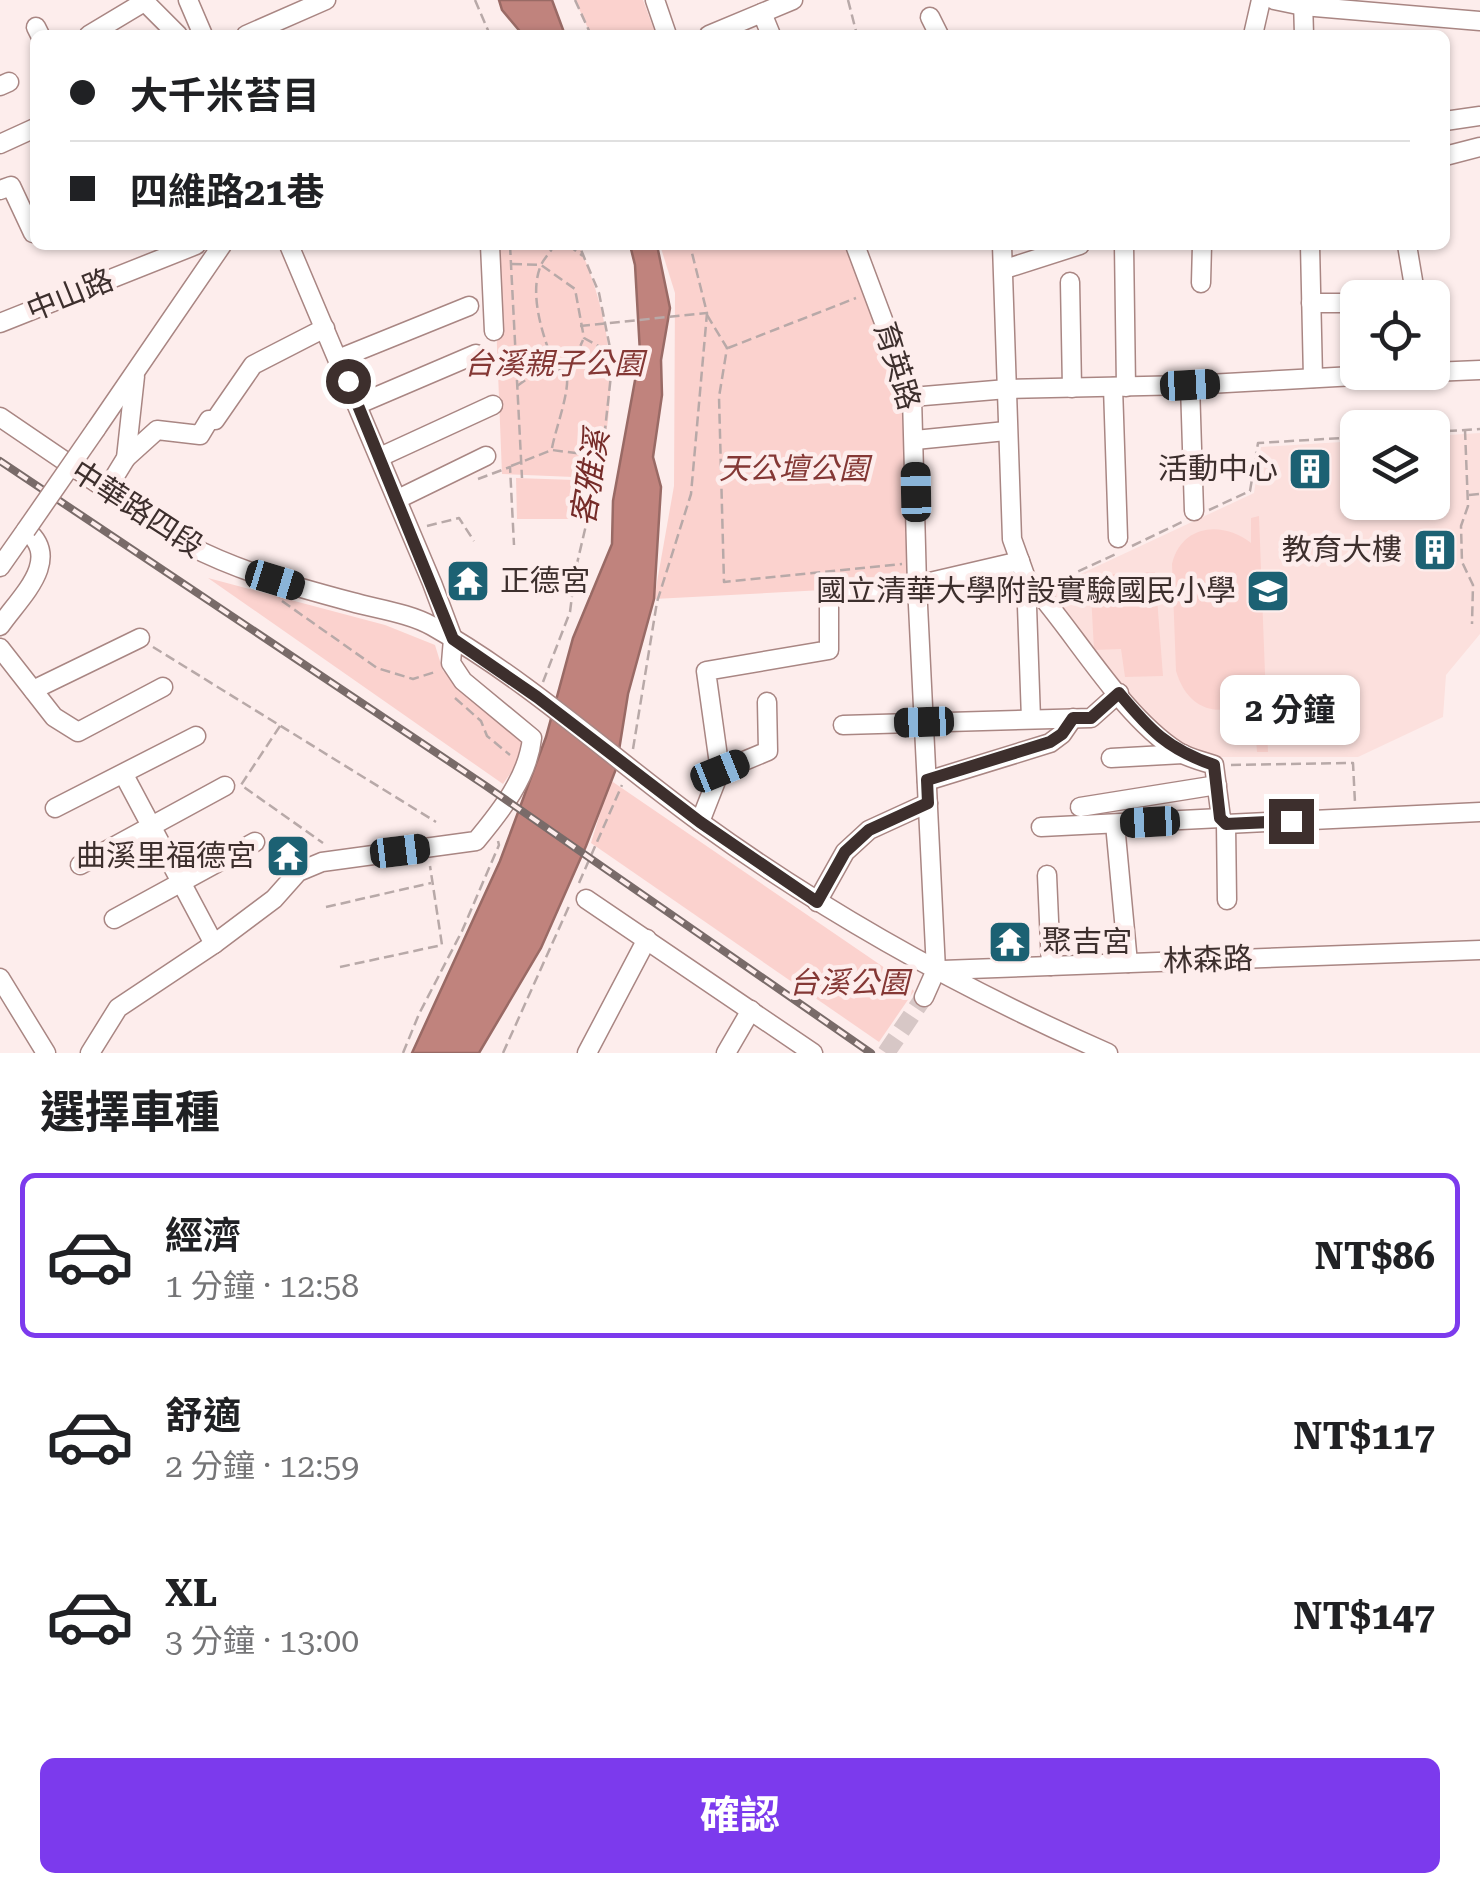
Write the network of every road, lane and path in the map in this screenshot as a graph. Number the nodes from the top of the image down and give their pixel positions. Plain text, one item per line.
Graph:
1 (188, 0) edge
2 (475, 0) edge
3 (575, 0) edge
4 (655, 0) edge
5 (794, 0) edge
6 (848, 0) edge
7 (1261, 0) edge
8 (1274, 0) edge
9 (144, 1) edge
10 (321, 1) edge
11 (1303, 3) edge
12 (766, 7) edge
13 (930, 17) dead end
14 (1480, 21) edge
15 (97, 30) edge
16 (173, 30) edge
17 (201, 30) edge
18 (257, 30) edge
19 (488, 30) edge
20 (589, 30) edge
21 (664, 30) edge
22 (718, 30) edge
23 (856, 30) edge
24 (937, 30) edge
25 (1255, 30) edge
26 (1304, 30) edge
27 (1480, 116) edge
28 (1450, 120) edge
29 (30, 130) edge
30 (0, 144) edge
31 (1480, 147) edge
32 (1450, 155) edge
33 (0, 190) edge
34 (30, 227) edge
35 (183, 250) edge
36 (219, 250) edge
37 (291, 250) edge
38 (490, 250) edge
39 (510, 250) edge
40 (551, 250) edge
41 (575, 250) edge
42 (581, 250) edge
43 (691, 250) edge
44 (857, 250) edge
45 (1003, 250) edge
46 (1064, 250) edge
47 (1124, 250) edge
48 (1202, 250) edge
49 (1310, 250) edge
50 (1408, 250) edge
51 (584, 256) junction
52 (510, 264) junction
53 (541, 265) junction
54 (1005, 269) junction
55 (1413, 280) edge
56 (1070, 282) dead end
57 (1201, 283) dead end
58 (863, 295) dead end
59 (1311, 303) junction
60 (1340, 303) edge
61 (469, 306) dead end
62 (707, 313) junction
63 (2, 320) edge
64 (580, 326) junction
65 (325, 328) junction
66 (494, 332) dead end
67 (584, 338) junction
68 (727, 348) junction
69 (611, 353) junction
70 (476, 354) dead end
71 (338, 358) junction
72 (555, 367) junction
73 (1480, 370) edge
74 (1450, 371) edge
75 (135, 375) junction
76 (567, 375) junction
77 (1340, 377) edge
78 (1313, 378) junction
79 (1190, 385) junction
80 (517, 386) junction
81 (1120, 387) junction
82 (1006, 388) junction
83 (1072, 388) junction
84 (912, 396) junction
85 (358, 404) junction
86 (493, 405) dead end
87 (0, 418) edge
88 (1465, 430) junction
89 (1480, 430) edge
90 (1006, 431) junction
91 (1450, 431) edge
92 (915, 440) junction
93 (552, 450) junction
94 (486, 456) dead end
95 (602, 456) junction
96 (380, 457) junction
97 (126, 458) junction
98 (520, 463) junction
99 (510, 467) junction
100 (522, 478) dead end
101 (474, 480) dead end
102 (107, 489) junction
103 (1480, 494) edge
104 (1467, 495) junction
105 (398, 499) junction
106 (1194, 511) dead end
107 (26, 530) junction
108 (412, 530) junction
109 (1118, 538) dead end
110 (474, 541) dead end
111 (514, 545) dead end
112 (908, 563) dead end
113 (0, 566) edge
114 (1023, 570) junction
115 (917, 585) junction
116 (282, 590) dead end
117 (1472, 594) junction
118 (1480, 594) edge
119 (1472, 624) dead end
120 (0, 626) edge
121 (140, 638) joint
122 (453, 639) junction
123 (0, 648) edge
124 (440, 670) dead end
125 (162, 686) dead end
126 (450, 687) dead end
127 (33, 690) junction
128 (1119, 693) junction
129 (537, 697) junction
130 (768, 702) dead end
131 (1073, 718) junction
132 (1031, 719) junction
133 (924, 722) junction
134 (843, 725) dead end
135 (280, 726) junction
136 (196, 736) dead end
137 (1183, 754) junction
138 (1111, 758) dead end
139 (1214, 765) junction
140 (630, 768) junction
141 (720, 771) junction
142 (124, 774) junction
143 (520, 780) junction
144 (927, 780) junction
145 (1217, 785) junction
146 (226, 786) dead end
147 (928, 803) junction
148 (55, 808) dead end
149 (1080, 808) dead end
150 (1480, 812) edge
151 (1356, 818) junction
152 (1223, 821) junction
153 (436, 822) dead end
154 (700, 822) junction
155 (491, 824) junction
156 (1115, 824) junction
157 (151, 826) junction
158 (1041, 827) dead end
159 (256, 842) dead end
160 (428, 848) junction
161 (345, 859) junction
162 (80, 866) dead end
163 (1047, 875) dead end
164 (181, 882) junction
165 (433, 882) junction
166 (586, 898) dead end
167 (1228, 900) dead end
168 (817, 902) junction
169 (326, 907) dead end
170 (114, 919) dead end
171 (647, 939) junction
172 (214, 944) junction
173 (1480, 950) edge
174 (1128, 963) junction
175 (340, 966) dead end
176 (1051, 966) junction
177 (994, 968) junction
178 (936, 970) junction
179 (0, 978) edge
180 (924, 997) tunnel mouth
181 (995, 1000) junction
182 (751, 1010) junction
183 (46, 1053) edge
184 (90, 1053) edge
185 (403, 1053) edge
186 (503, 1053) edge
187 (587, 1053) edge
188 (726, 1053) edge
189 (813, 1053) edge
190 (1108, 1053) edge

1 - 17 street
2 - 19 path
3 - 20 path
4 - 21 street
5 - 12 street
6 - 23 path
7 - 25 street
8 - 11 street
9 - 15 street
9 - 16 street
10 - 18 street
11 - 14 street
11 - 26 street
12 - 22 street
13 - 24 street
27 - 28 street
29 - 30 street
31 - 32 street
33 - 34 street
35 - 63 street, 中山路
36 - 75 street
37 - 65 street
38 - 66 street
39 - 52 path
40 - 53 path
41 - 51 path
42 - 51 path
43 - 62 path
44 - 84 street, 育英路
45 - 54 street
46 - 54 street
47 - 81 street
48 - 57 street
49 - 59 street
50 - 55 street
51 - 69 path
52 - 53 path
52 - 80 path
53 - 64 path
53 - 72 path
54 - 82 street
56 - 83 street
58 - 68 path
59 - 60 street
59 - 78 street
61 - 71 street
62 - 64 path, bridge
62 - 68 path
62 - 140 path
64 - 67 path
65 - 71 street
65 - 97 street
67 - 69 path
67 - 76 path
68 - 112 path
69 - 95 path
70 - 85 street
71 - 85 street
72 - 76 path
72 - 80 path
73 - 74 street
75 - 97 street
75 - 107 street, bridge
76 - 93 path
77 - 78 street
78 - 79 street
79 - 81 street
79 - 106 street
80 - 98 path
81 - 83 street
81 - 109 street
82 - 83 street
82 - 84 street
82 - 90 street
84 - 92 street, 育英路
85 - 96 street
86 - 96 street
87 - 102 street, 中華路四段
88 - 89 path
88 - 91 path
88 - 104 path
90 - 92 street
90 - 114 street
92 - 115 street, 育英路
93 - 95 path
93 - 98 path
94 - 105 street
95 - 129 path
96 - 105 street
97 - 102 street
98 - 99 path
98 - 100 path
99 - 101 path
99 - 111 path
102 - 122 street, 中華路四段
103 - 104 path
104 - 117 path
105 - 108 street
107 - 113 street
107 - 120 street
108 - 110 path
108 - 122 street
114 - 115 street
114 - 128 street
114 - 132 street
115 - 133 street, 育英路
115 - 141 street
116 - 124 path
117 - 118 path
117 - 119 path
121 - 127 street
121 - 135 path
122 - 129 street, 中華路四段
122 - 143 street
123 - 127 street
125 - 127 street
126 - 143 path
128 - 131 street
128 - 137 street
129 - 140 street, 中華路四段
130 - 141 street
131 - 132 street
131 - 144 street
132 - 133 street
133 - 134 street
133 - 144 street, 育英路
135 - 153 path
135 - 161 path
136 - 142 street
137 - 138 street
137 - 139 street
139 - 145 street
139 - 151 path
140 - 154 street, 中華路四段
140 - 186 path
141 - 154 street
142 - 148 street
142 - 157 street
143 - 155 street
144 - 147 street, 育英路
145 - 149 street
145 - 152 street
146 - 157 street
147 - 168 street
147 - 178 street, 育英路
150 - 151 street
151 - 152 street
152 - 156 street
152 - 167 street
154 - 168 street, 中華路四段
155 - 160 street
155 - 185 path
156 - 158 street
156 - 174 street
157 - 162 street
157 - 164 street
159 - 164 street
160 - 161 street
160 - 165 path
161 - 172 street
163 - 176 street
164 - 170 street
164 - 172 street
165 - 169 path
165 - 175 path
166 - 171 street
168 - 178 street, 中華路四段
171 - 182 street
171 - 187 street
172 - 184 street
173 - 174 street, 林森路
174 - 176 street, 林森路
176 - 177 street, 林森路
177 - 178 street, 林森路
177 - 181 street
178 - 180 street
178 - 181 street, 中華路四段
179 - 183 street
181 - 190 street, 中華路四段
182 - 188 street
182 - 189 street

